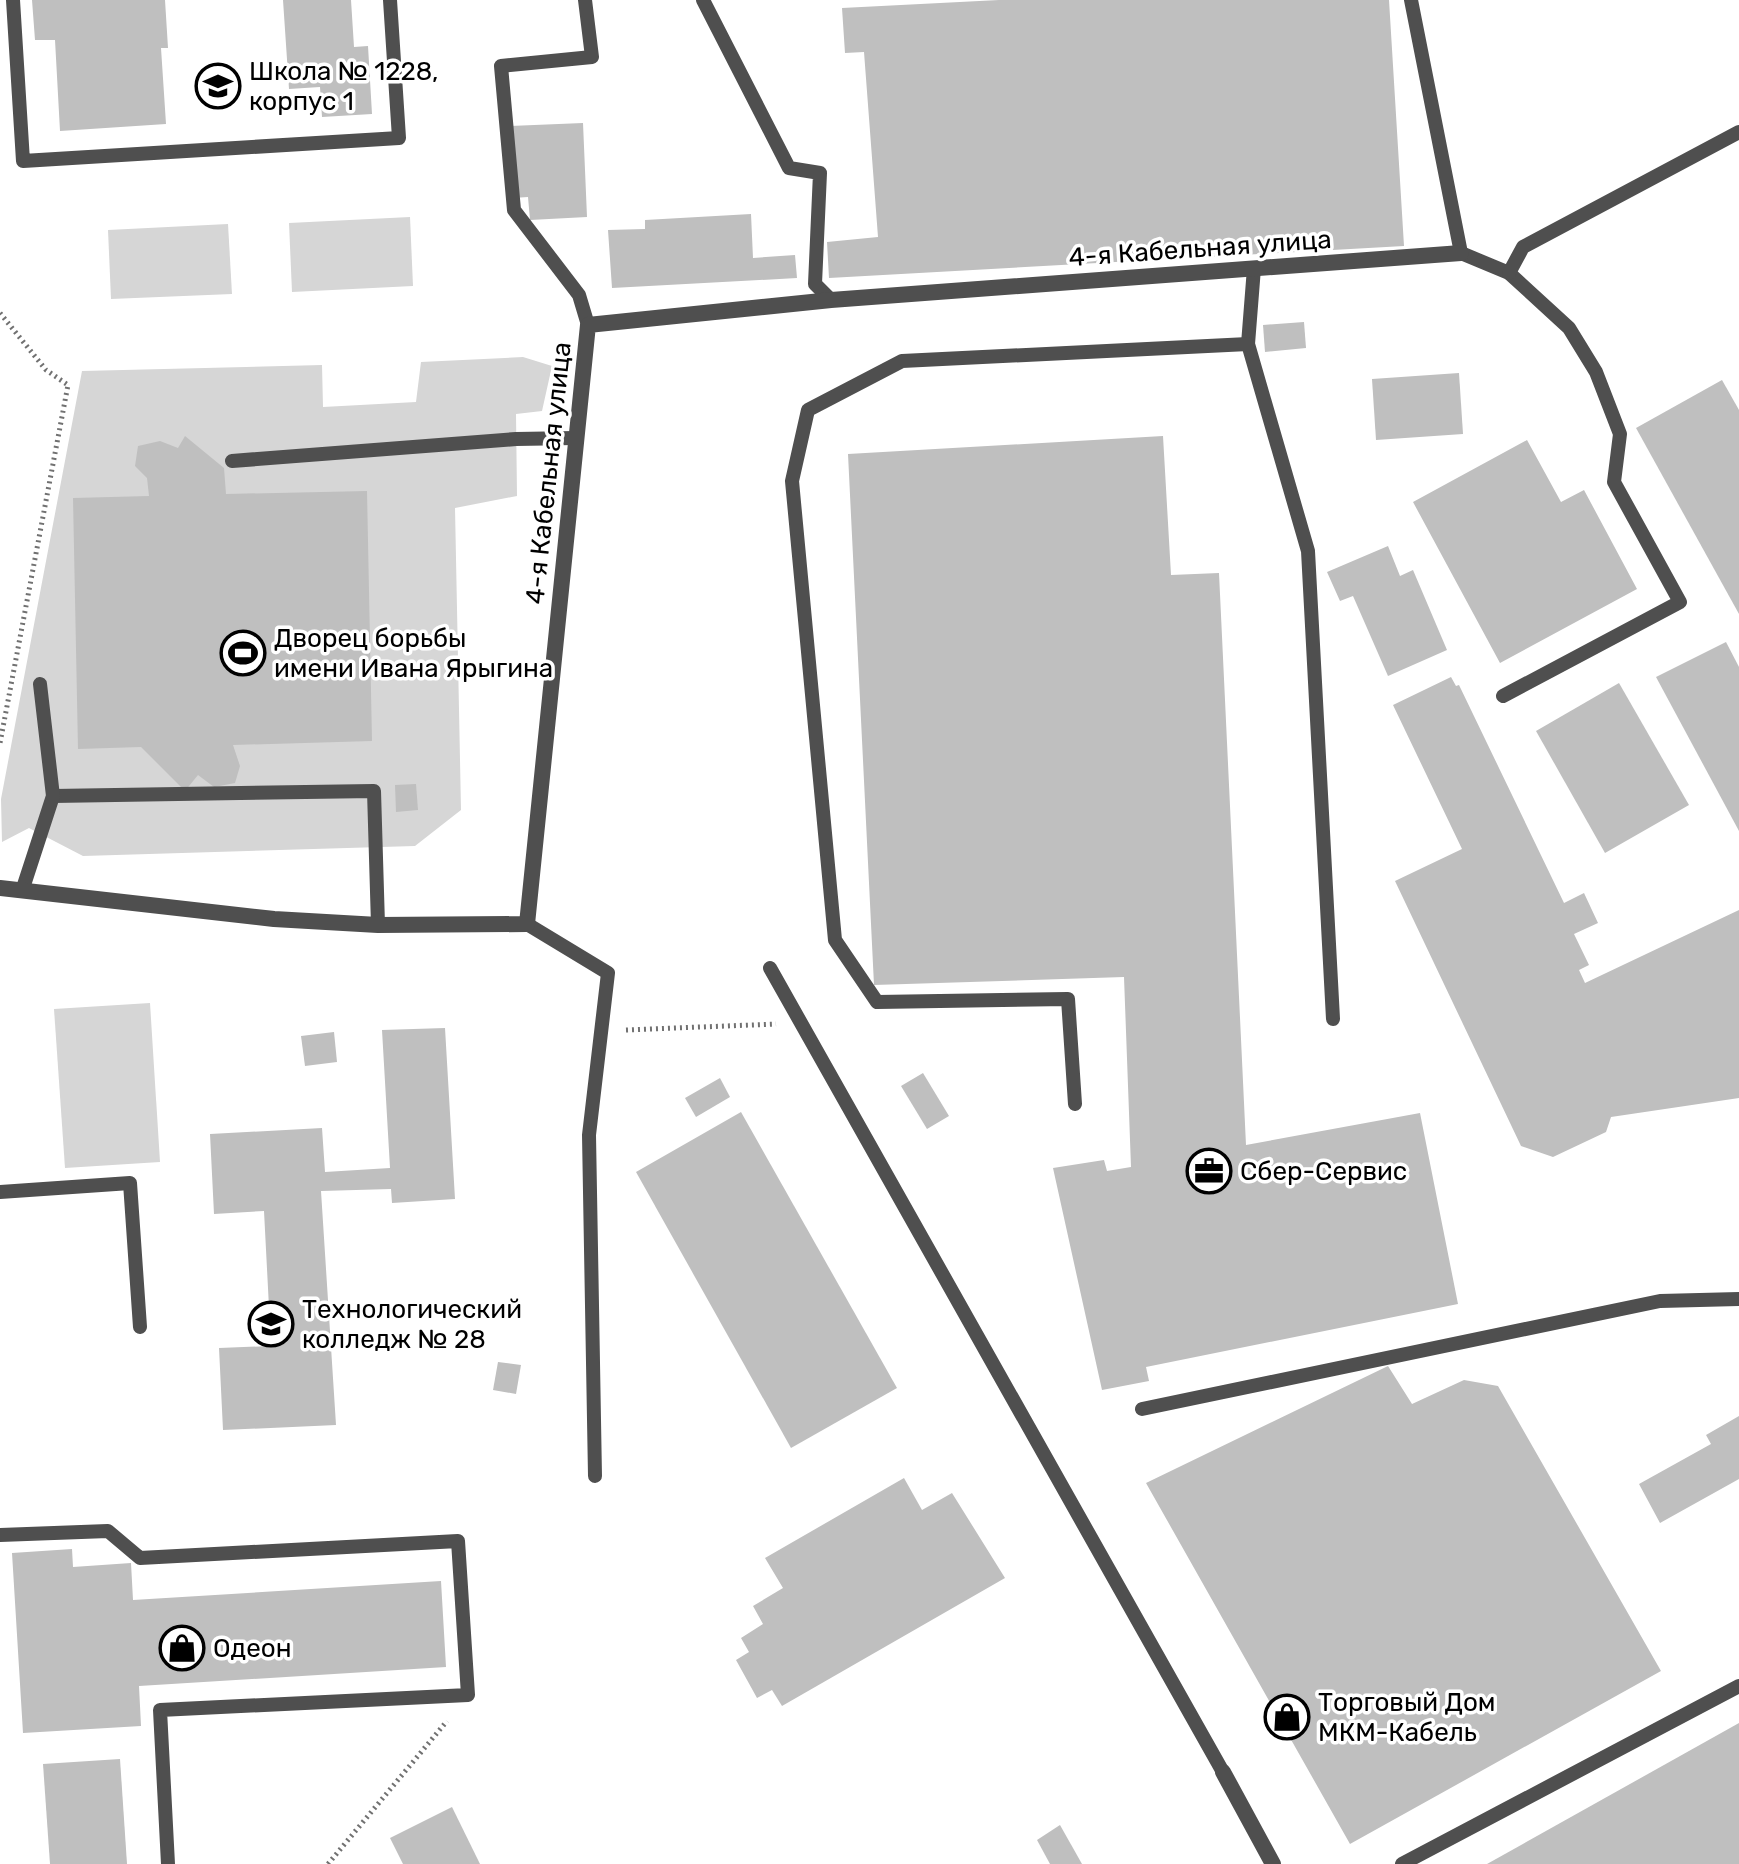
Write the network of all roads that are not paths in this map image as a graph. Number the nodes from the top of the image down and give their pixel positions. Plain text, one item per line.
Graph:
1 (13, 0) edge
2 (390, 0) edge
3 (585, 0) edge
4 (703, 0) edge
5 (1411, 0) edge
6 (1739, 132) edge
7 (1461, 253) junction
8 (1254, 268) junction
9 (1509, 273) junction
10 (831, 300) junction
11 (588, 325) junction
12 (1248, 344) junction
13 (575, 438) junction
14 (232, 461) dead end
15 (40, 684) dead end
16 (1503, 696) dead end
17 (53, 796) junction
18 (0, 888) edge
19 (23, 888) junction
20 (527, 924) junction
21 (378, 925) junction
22 (770, 968) dead end
23 (1333, 1019) dead end
24 (1075, 1104) dead end
25 (0, 1192) edge
26 (1739, 1299) edge
27 (140, 1327) dead end
28 (1142, 1409) dead end
29 (595, 1476) dead end
30 (0, 1535) edge
31 (1739, 1686) edge
32 (1223, 1772) joint
33 (168, 1864) edge
34 (1273, 1864) edge
35 (1402, 1864) edge

1 - 2 lane
3 - 11 lane
4 - 10 lane
5 - 7 lane
6 - 9 lane
7 - 8 street, 4-я Кабельная улица
7 - 9 lane
8 - 10 street, 4-я Кабельная улица
8 - 12 lane
9 - 16 lane
10 - 11 street, 4-я Кабельная улица
11 - 13 street, 4-я Кабельная улица
12 - 23 lane
12 - 24 lane
13 - 14 lane
13 - 20 street, 4-я Кабельная улица
15 - 17 lane
17 - 19 lane
17 - 21 lane
18 - 19 street
19 - 21 street
20 - 21 street
20 - 29 lane
22 - 32 lane
25 - 27 lane
26 - 28 lane
30 - 33 lane
31 - 35 lane
32 - 34 street

